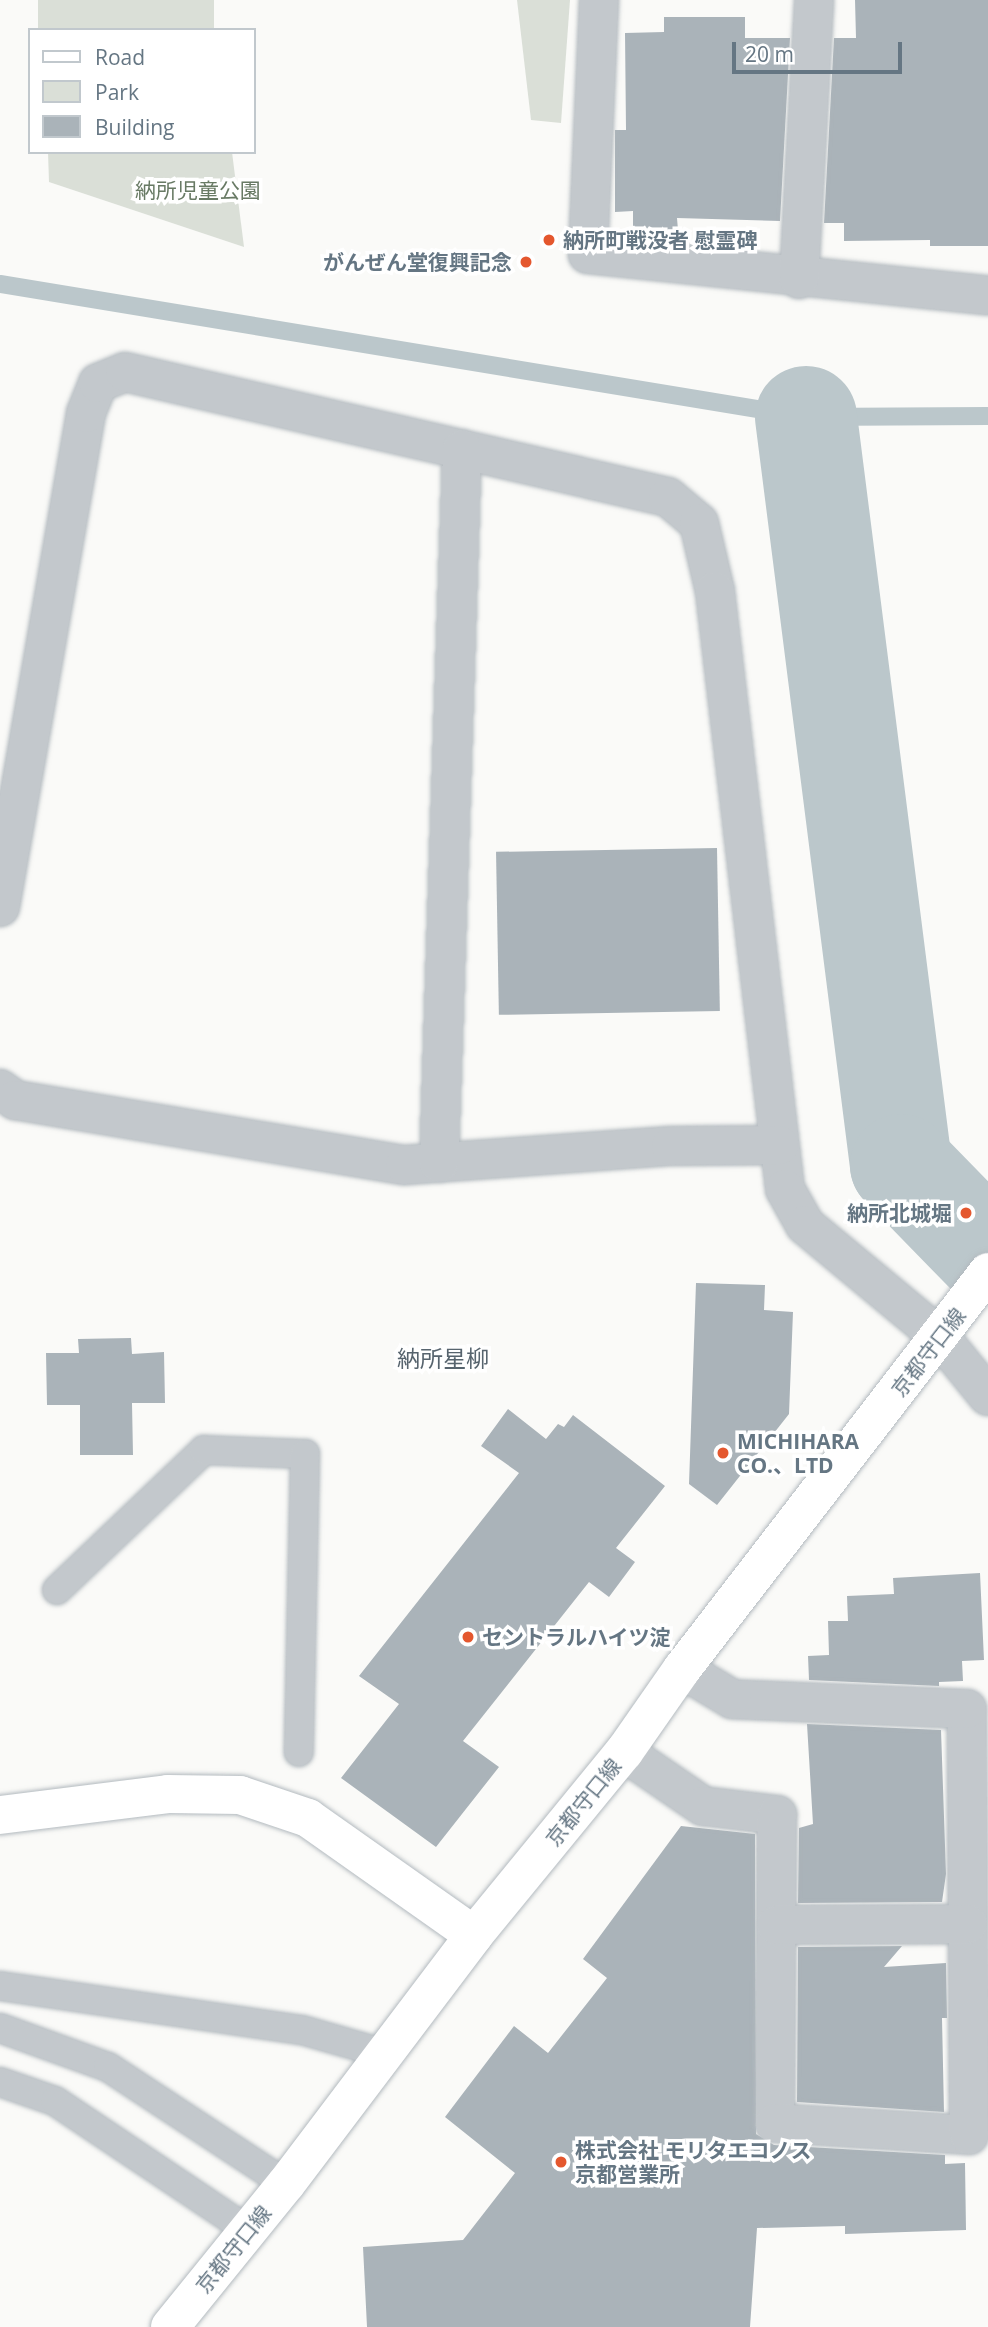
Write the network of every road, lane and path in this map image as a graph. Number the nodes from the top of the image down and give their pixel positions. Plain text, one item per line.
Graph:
1 (599, 0) edge
2 (814, 0) edge
3 (799, 279) junction
4 (988, 295) edge
5 (462, 449) junction
6 (0, 907) edge
7 (0, 1089) edge
8 (779, 1145) junction
9 (439, 1163) junction
10 (988, 1272) edge
11 (947, 1327) junction
12 (988, 1396) edge
13 (57, 1590) dead end
14 (682, 1669) junction
15 (299, 1752) dead end
16 (624, 1752) junction
17 (0, 1815) edge
18 (968, 1924) junction
19 (776, 1925) junction
20 (474, 1935) junction
21 (0, 1986) edge
22 (0, 2028) edge
23 (382, 2053) junction
24 (0, 2082) edge
25 (286, 2183) junction
26 (248, 2230) junction
27 (170, 2327) edge

1 - 3 street
2 - 3 street
3 - 4 street
5 - 6 street
5 - 8 street
5 - 9 street
7 - 9 street
8 - 9 street
8 - 11 street
10 - 11 main road, 京都守口線
11 - 12 street
11 - 14 main road, 京都守口線
13 - 15 lane
14 - 16 main road, 京都守口線
14 - 18 street
16 - 19 street
16 - 20 main road, 京都守口線
17 - 20 main road
18 - 19 street
18 - 19 street
20 - 23 main road, 京都守口線
21 - 23 lane
22 - 25 lane
23 - 25 main road, 京都守口線
24 - 26 lane
25 - 26 main road, 京都守口線
26 - 27 main road, 京都守口線

